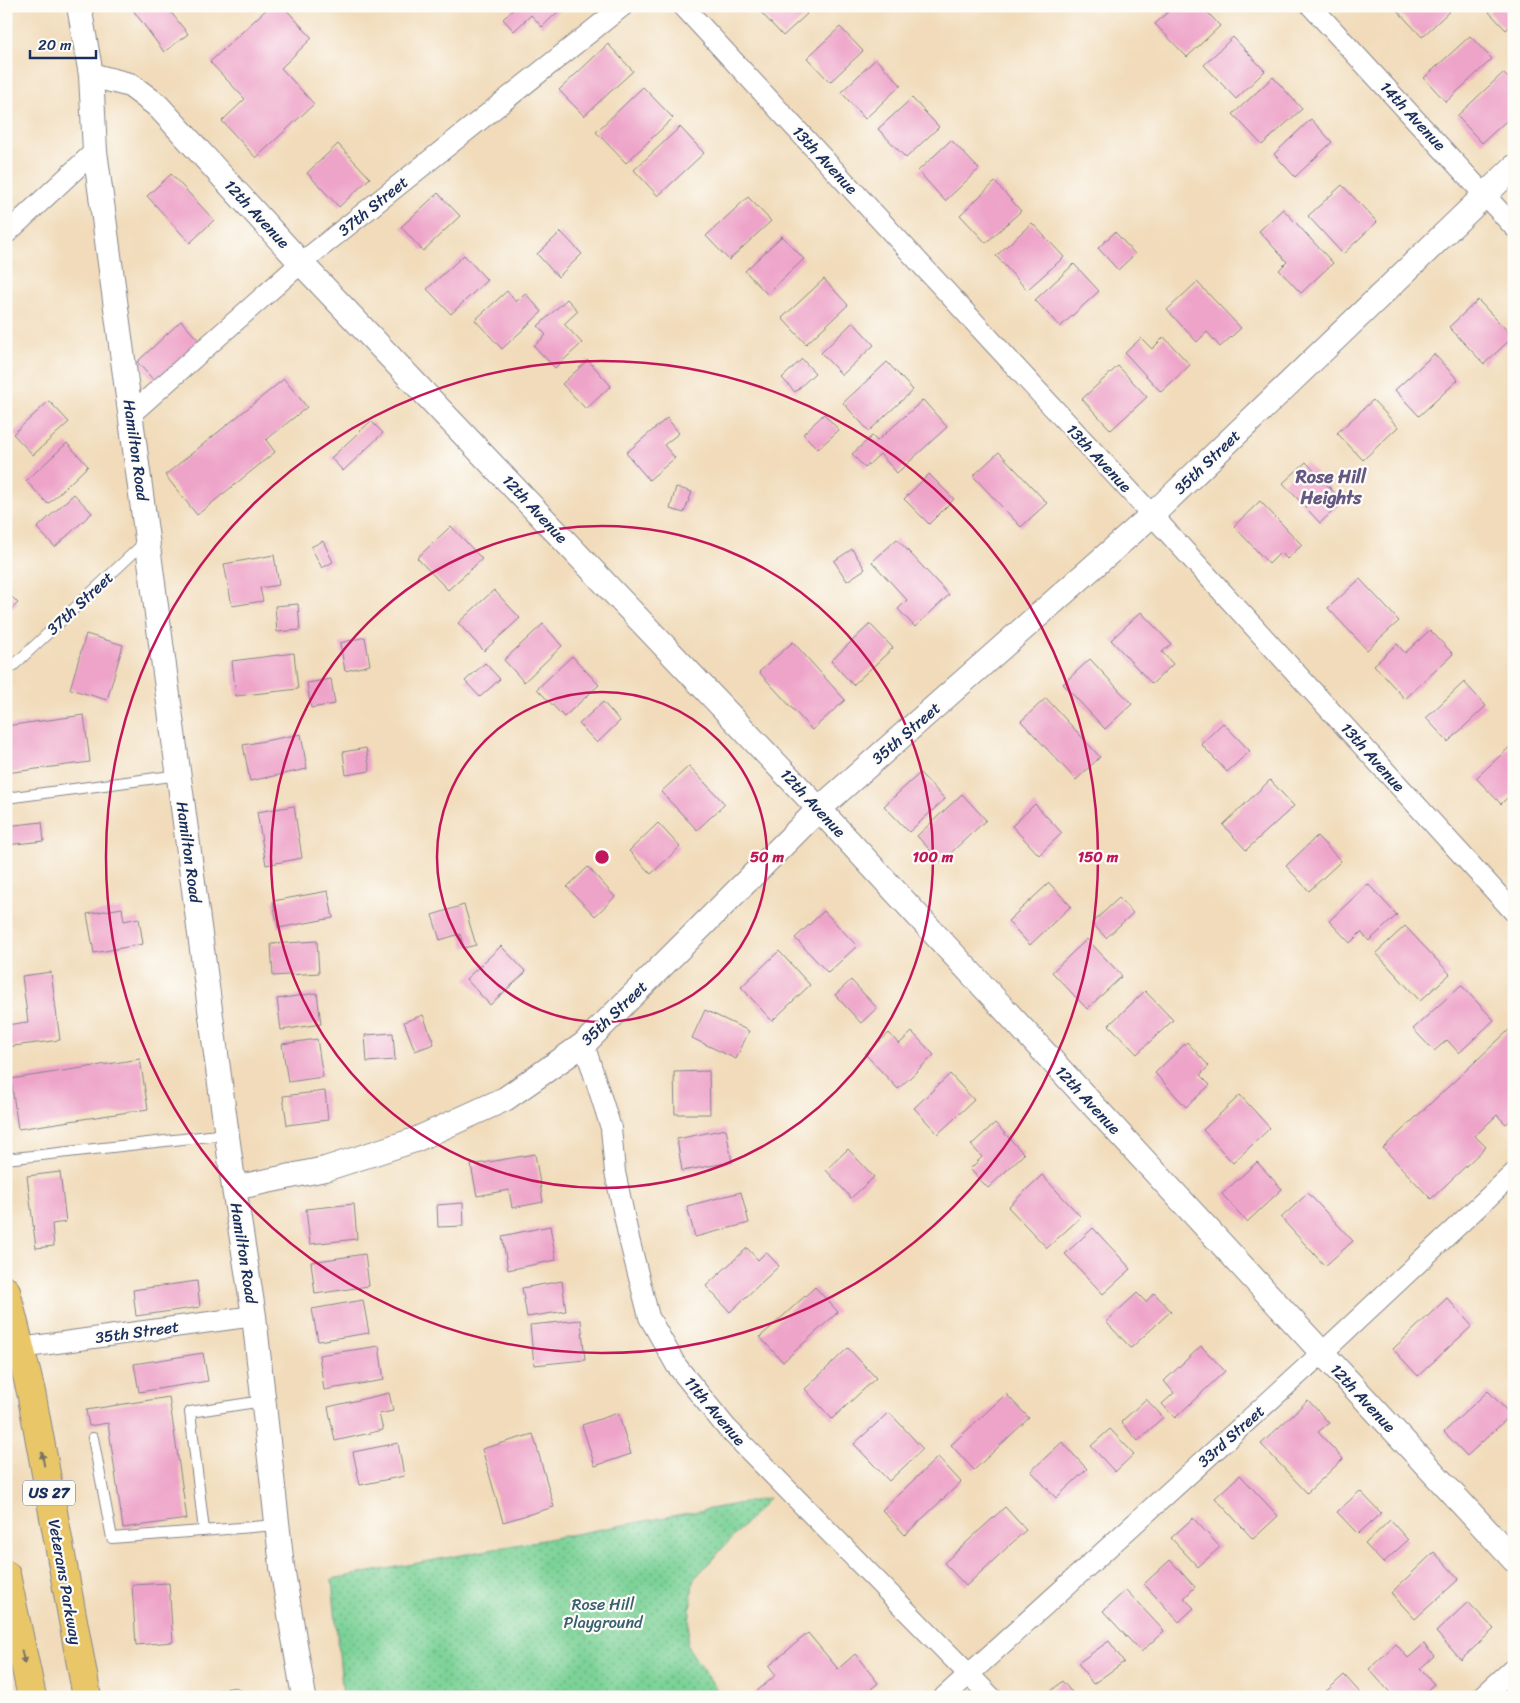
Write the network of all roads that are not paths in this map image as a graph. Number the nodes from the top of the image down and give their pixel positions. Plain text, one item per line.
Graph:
1 (79, 6) edge
2 (623, 6) edge
3 (683, 6) edge
4 (1311, 6) edge
5 (91, 75) junction
6 (95, 152) junction
7 (1514, 167) edge
8 (1485, 195) junction
9 (1514, 227) edge
10 (6, 234) edge
11 (301, 263) junction
12 (131, 414) junction
13 (1152, 515) junction
14 (148, 540) junction
15 (12, 667) dead end
16 (179, 775) junction
17 (6, 798) edge
18 (819, 809) junction
19 (1514, 912) edge
20 (584, 1044) junction
21 (226, 1134) junction
22 (6, 1159) edge
23 (1514, 1173) edge
24 (234, 1188) junction
25 (6, 1291) edge
26 (254, 1316) junction
27 (20, 1348) junction
28 (1322, 1353) junction
29 (263, 1401) junction
30 (93, 1438) dead end
31 (277, 1525) junction
32 (204, 1531) junction
33 (1514, 1560) edge
34 (6, 1575) edge
35 (1514, 1668) edge
36 (969, 1674) junction
37 (32, 1697) edge
38 (86, 1697) edge
39 (211, 1697) edge
40 (236, 1697) edge
41 (304, 1697) edge
42 (944, 1697) edge
43 (991, 1697) edge
44 (1482, 1697) edge

1 - 5 street, Hamilton Road
2 - 11 street, 37th Street
3 - 13 street, 13th Avenue
4 - 8 street, 14th Avenue
5 - 6 street, Hamilton Road
5 - 11 street, 12th Avenue
6 - 10 street
6 - 12 street, Hamilton Road
7 - 8 street, 35th Street
8 - 9 street, 14th Avenue
8 - 13 street, 35th Street
11 - 12 street, 37th Street
11 - 18 street, 12th Avenue
12 - 14 street, Hamilton Road
13 - 18 street, 35th Street
13 - 19 street, 13th Avenue
14 - 15 lane, 37th Street
14 - 16 street, Hamilton Road
16 - 17 lane
16 - 21 street, Hamilton Road
18 - 20 street, 35th Street
18 - 28 street, 12th Avenue
20 - 24 street, 35th Street
20 - 36 street, 11th Avenue
21 - 22 lane
21 - 24 street, Hamilton Road
23 - 28 street, 33rd Street
24 - 26 street, Hamilton Road
25 - 27 main road, Veterans Parkway / US 27
26 - 27 street, 35th Street
26 - 29 street, Hamilton Road
38 -> 27 main road, Veterans Parkway / US 27
28 - 33 street, 12th Avenue
28 - 36 street, 33rd Street
29 - 31 street, Hamilton Road
29 - 32 lane
30 - 32 lane
31 - 32 lane
31 - 41 street, Hamilton Road
34 -> 37 main road
35 - 44 street
36 - 42 street, 33rd Street
36 - 43 street, 11th Avenue
39 - 40 lane

